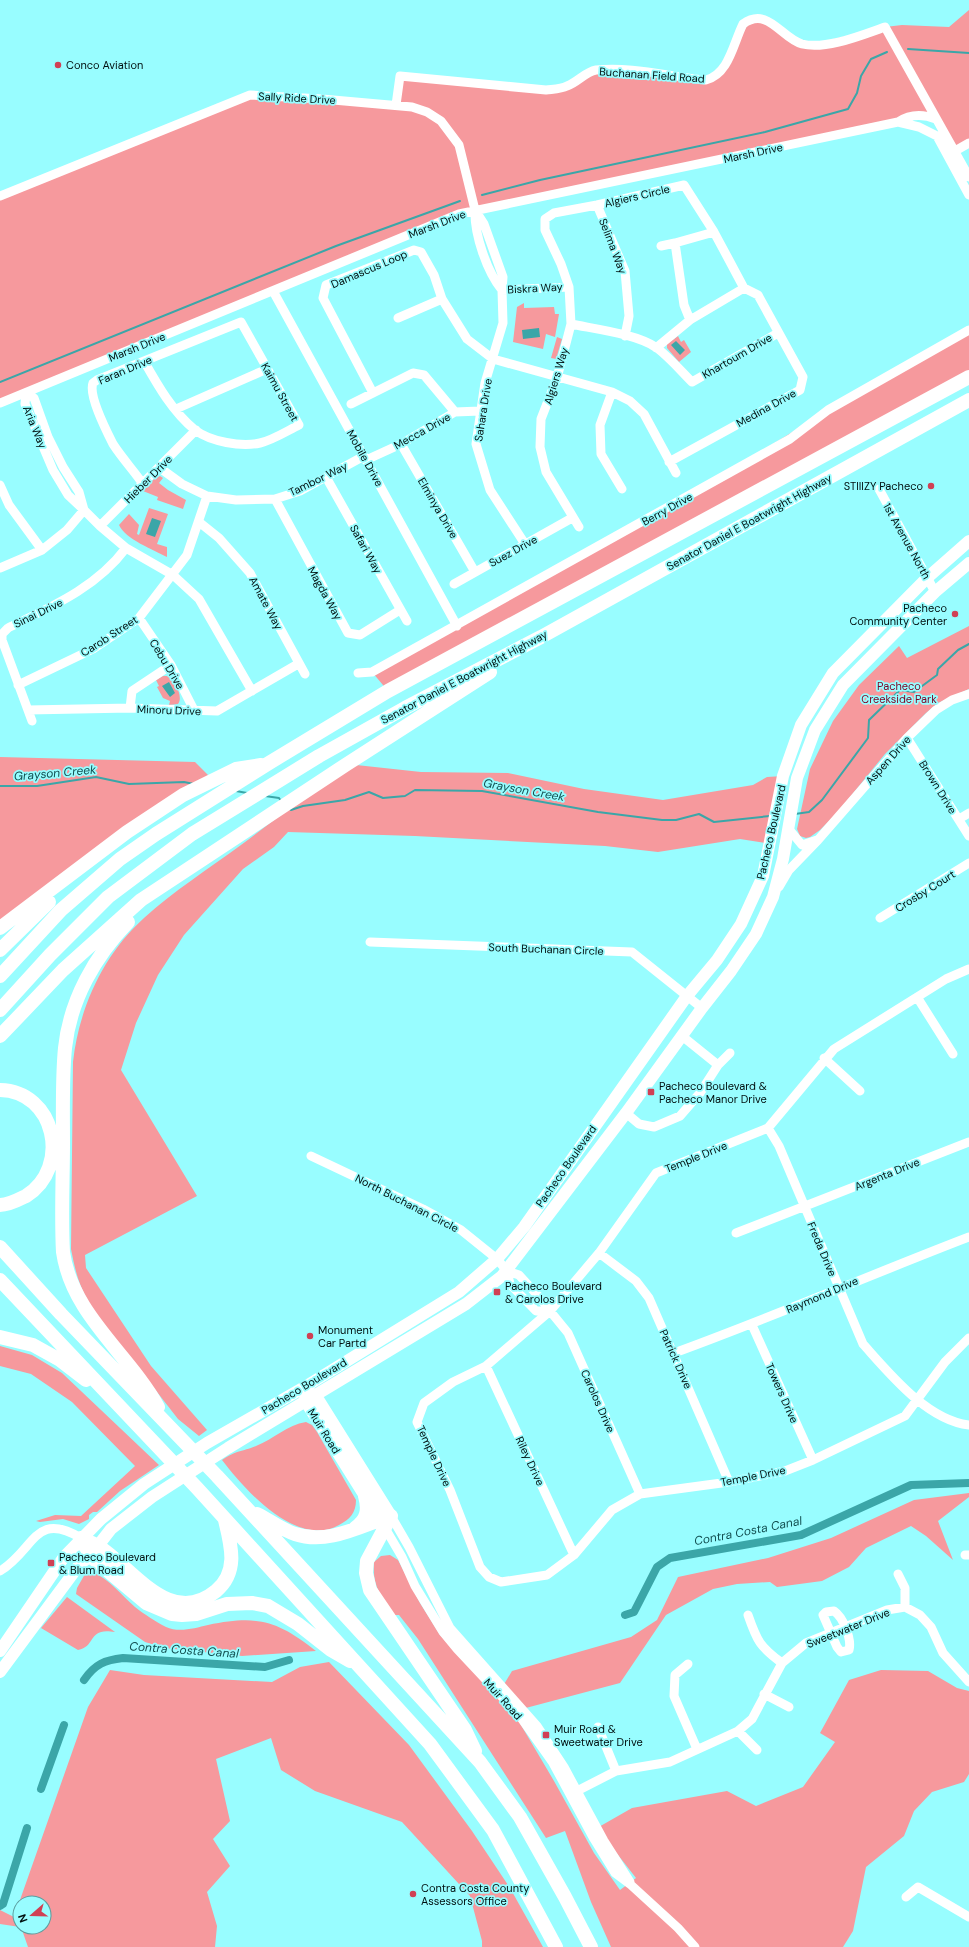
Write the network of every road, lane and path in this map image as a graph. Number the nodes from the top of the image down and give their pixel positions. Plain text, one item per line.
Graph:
1 (396, 105) junction
2 (936, 119) junction
3 (898, 122) junction
4 (969, 142) edge
5 (955, 151) junction
6 (969, 177) edge
7 (969, 195) edge
8 (0, 196) edge
9 (597, 205) junction
10 (475, 210) junction
11 (545, 219) joint
12 (714, 232) junction
13 (675, 243) junction
14 (661, 246) dead end
15 (569, 287) junction
16 (744, 288) junction
17 (502, 290) junction
18 (273, 291) junction
19 (442, 299) junction
20 (398, 318) dead end
21 (690, 320) junction
22 (241, 322) joint
23 (571, 324) junction
24 (969, 330) edge
25 (778, 333) junction
26 (625, 336) junction
27 (656, 348) junction
28 (493, 359) junction
29 (144, 361) junction
30 (267, 369) junction
31 (969, 377) edge
32 (558, 378) junction
33 (612, 392) junction
34 (26, 393) junction
35 (373, 393) junction
36 (969, 400) edge
37 (0, 403) edge
38 (351, 404) dead end
39 (176, 409) junction
40 (480, 411) junction
41 (455, 412) junction
42 (196, 430) junction
43 (401, 444) junction
44 (365, 458) junction
45 (669, 462) junction
46 (160, 468) junction
47 (676, 473) dead end
48 (326, 477) junction
49 (143, 484) junction
50 (0, 485) edge
51 (622, 489) dead end
52 (879, 489) dead end
53 (207, 496) junction
54 (274, 499) junction
55 (84, 510) junction
56 (572, 518) junction
57 (199, 522) junction
58 (100, 526) junction
59 (579, 527) dead end
60 (969, 542) edge
61 (525, 544) junction
62 (126, 548) junction
63 (42, 550) junction
64 (969, 563) edge
65 (0, 568) edge
66 (475, 572) junction
67 (173, 575) junction
68 (927, 578) junction
69 (454, 584) dead end
70 (935, 592) junction
71 (400, 610) junction
72 (139, 618) junction
73 (407, 620) dead end
74 (457, 626) junction
75 (541, 636) junction
76 (298, 664) junction
77 (171, 665) junction
78 (358, 672) dead end
79 (305, 674) dead end
80 (18, 685) junction
81 (252, 691) junction
82 (969, 694) edge
83 (130, 708) junction
84 (28, 710) junction
85 (194, 710) junction
86 (32, 721) dead end
87 (907, 738) junction
88 (269, 763) junction
89 (969, 813) edge
90 (959, 819) junction
91 (788, 828) junction
92 (127, 832) junction
93 (969, 836) edge
94 (818, 840) junction
95 (969, 863) edge
96 (180, 875) junction
97 (773, 897) junction
98 (880, 918) dead end
99 (0, 928) edge
100 (370, 942) dead end
101 (0, 950) edge
102 (969, 969) edge
103 (0, 976) edge
104 (687, 996) junction
105 (916, 997) junction
106 (702, 1008) junction
107 (0, 1010) edge
108 (0, 1036) edge
109 (682, 1036) junction
110 (730, 1053) dead end
111 (953, 1054) dead end
112 (824, 1058) junction
113 (718, 1065) junction
114 (0, 1090) edge
115 (860, 1091) dead end
116 (626, 1113) junction
117 (768, 1128) junction
118 (969, 1142) edge
119 (311, 1156) dead end
120 (0, 1205) edge
121 (805, 1207) junction
122 (736, 1233) dead end
123 (969, 1237) edge
124 (0, 1247) edge
125 (599, 1253) junction
126 (497, 1259) junction
127 (507, 1271) junction
128 (0, 1280) edge
129 (839, 1288) junction
130 (550, 1312) junction
131 (752, 1325) junction
132 (0, 1337) edge
133 (969, 1338) edge
134 (674, 1353) junction
135 (486, 1366) junction
136 (303, 1388) junction
137 (105, 1391) junction
138 (311, 1399) junction
139 (917, 1399) junction
140 (167, 1423) junction
141 (969, 1425) edge
142 (813, 1460) junction
143 (729, 1482) junction
144 (640, 1494) junction
145 (365, 1496) junction
146 (248, 1510) junction
147 (224, 1517) junction
148 (385, 1521) junction
149 (353, 1529) junction
150 (81, 1538) junction
151 (94, 1551) junction
152 (574, 1555) junction
153 (0, 1571) edge
154 (898, 1574) dead end
155 (905, 1607) junction
156 (748, 1615) dead end
157 (845, 1627) junction
158 (831, 1632) junction
159 (0, 1652) edge
160 (782, 1663) junction
161 (688, 1664) dead end
162 (363, 1668) junction
163 (0, 1672) edge
164 (969, 1682) edge
165 (764, 1694) junction
166 (789, 1707) dead end
167 (598, 1727) dead end
168 (738, 1730) junction
169 (696, 1749) junction
170 (757, 1750) dead end
171 (480, 1762) junction
172 (553, 1763) junction
173 (616, 1771) junction
174 (578, 1791) junction
175 (594, 1839) junction
176 (631, 1885) junction
177 (906, 1896) dead end
178 (969, 1916) edge
179 (556, 1947) edge
180 (591, 1947) edge
181 (695, 1947) edge

1 - 2 street, Buchanan Field Road
1 - 8 street, Sally Ride Drive
1 - 10 street, Sally Ride Drive
2 - 3 street, Marsh Drive
2 - 5 street
3 - 7 street, Marsh Drive
3 - 10 street, Marsh Drive
4 - 5 street
5 - 6 street
9 - 11 street, Algiers Circle
9 - 12 street, Algiers Circle
9 - 26 street, Selima Way
10 - 17 street
10 - 18 street, Marsh Drive
11 - 15 street, Algiers Way
12 - 13 street
12 - 16 street, Algiers Circle
13 - 14 street
13 - 21 street
15 - 17 street, Biskra Way
15 - 23 street, Algiers Way
16 - 21 street
16 - 25 street, Medina Drive
17 - 28 street, Sahara Drive
18 - 34 street, Marsh Drive
18 - 44 street, Mobile Drive
19 - 20 street
19 - 28 street, Damascus Loop
19 - 35 street, Damascus Loop
21 - 27 street
22 - 29 street, Faran Drive
22 - 30 street, Kaimu Street
23 - 26 street, Khartoum Drive
23 - 32 street, Algiers Way
24 - 74 street, Berry Drive
25 - 27 street, Khartoum Drive
25 - 45 street, Medina Drive
26 - 27 street, Khartoum Drive
28 - 32 street, Damascus Loop
28 - 40 street, Sahara Drive
29 - 39 street
29 - 49 street, Faran Drive
30 - 39 street
30 - 42 street, Kaimu Street
31 - 88 highway, Senator Daniel E Boatwright Highway
32 - 33 street, Damascus Loop
32 - 56 street, Algiers Way
33 - 45 street, Damascus Loop
33 - 51 street
34 - 37 street, Marsh Drive
34 - 55 street, Aria Way
35 - 38 street
35 - 41 street
36 - 75 highway, Senator Daniel E Boatwright Highway
39 - 42 street
40 - 41 street, Mecca Drive
40 - 61 street, Sahara Drive
41 - 43 street, Mecca Drive
42 - 46 street, Hieber Drive
43 - 44 street, Mecca Drive
43 - 66 street, Elminya Drive
44 - 48 street, Tambor Way
44 - 74 street, Mobile Drive
45 - 47 street, Damascus Loop
46 - 49 street, Hieber Drive
46 - 53 street, Tambor Way
48 - 54 street, Tambor Way
48 - 71 street, Safari Way
49 - 58 street, Hieber Drive
50 - 63 street
52 - 68 street, 1st Avenue North
53 - 54 street, Tambor Way
53 - 57 street, Carob Street
54 - 71 street, Magda Way
55 - 58 street, Aria Way
55 - 63 street
56 - 59 street, Algiers Way
56 - 61 street, Suez Drive
57 - 67 street, Carob Street
57 - 76 street, Amate Way
58 - 62 street, Aria Way
60 - 68 main road, Pacheco Boulevard
61 - 66 street, Suez Drive
62 - 67 street, Aria Way
62 - 80 street, Sinai Drive
63 - 65 street
64 - 70 main road, Pacheco Boulevard
66 - 69 street, Suez Drive
67 - 72 street, Carob Street
67 - 81 street, Aria Way
68 - 70 street, 1st Avenue North
68 - 104 main road, Pacheco Boulevard
70 - 91 main road, Pacheco Boulevard
71 - 73 street, Safari Way
72 - 77 street, Cebu Drive
72 - 80 street, Carob Street
74 - 78 street, Berry Drive
75 - 96 highway
75 - 107 highway, Senator Daniel E Boatwright Highway
76 - 79 street, Amate Way
76 - 81 street, Minoru Drive
77 - 83 street
77 - 85 street, Cebu Drive
80 - 84 street, Sinai Drive
81 - 85 street, Minoru Drive
82 - 87 street, Aspen Drive
83 - 84 street, Minoru Drive
83 - 85 street, Minoru Drive
84 - 86 street, Sinai Drive
87 - 90 street, Brown Drive
87 - 94 street, Aspen Drive
88 - 92 highway
88 - 103 highway, Senator Daniel E Boatwright Highway
89 - 90 street
90 - 93 street, Brown Drive
91 - 94 street
91 - 97 main road, Pacheco Boulevard
92 - 99 highway
92 - 101 highway
94 - 97 street, Aspen Drive
95 - 98 street, Crosby Court
96 - 108 highway
96 - 140 highway
97 - 106 main road, Pacheco Boulevard
100 - 104 street, South Buchanan Circle
102 - 105 street, Temple Drive
104 - 106 street, South Buchanan Circle
104 - 126 main road, Pacheco Boulevard
105 - 111 street
105 - 112 street, Temple Drive
106 - 109 main road, Pacheco Boulevard
109 - 113 street
109 - 116 main road, Pacheco Boulevard
110 - 113 street
112 - 115 street
112 - 117 street, Temple Drive
113 - 116 street
114 - 120 highway
116 - 127 main road, Pacheco Boulevard
117 - 121 street, Freda Drive
117 - 125 street, Temple Drive
118 - 121 street, Argenta Drive
119 - 126 street, North Buchanan Circle
121 - 122 street, Argenta Drive
121 - 129 street, Freda Drive
123 - 129 street, Raymond Drive
124 - 140 highway
125 - 130 street, Temple Drive
125 - 134 street, Patrick Drive
126 - 127 street
126 - 136 main road, Pacheco Boulevard
127 - 130 street
127 - 138 main road, Pacheco Boulevard
128 - 137 highway
129 - 131 street, Raymond Drive
129 - 139 street, Freda Drive
130 - 135 street, Temple Drive
130 - 144 street, Carolos Drive
131 - 134 street, Raymond Drive
131 - 142 street, Towers Drive
132 - 137 highway
133 - 139 street, Temple Drive
134 - 143 street, Patrick Drive
135 - 152 street, Riley Drive
135 - 152 street, Temple Drive
136 - 138 main road, Muir Road
136 - 150 main road, Pacheco Boulevard
137 - 147 highway
138 - 145 main road, Muir Road
138 - 148 main road, Muir Road
138 - 151 main road, Pacheco Boulevard
139 - 141 street, Freda Drive
139 - 142 street, Temple Drive
140 - 146 highway
142 - 143 street, Temple Drive
143 - 144 street, Temple Drive
144 - 152 street, Temple Drive
145 - 148 main road, Muir Road
145 - 149 highway
146 - 149 highway
146 - 171 highway
147 - 151 highway
147 - 162 highway
148 - 149 highway
148 - 171 highway
148 - 172 street, Muir Road
148 - 174 street, Muir Road
150 - 151 highway
150 - 153 street
150 - 159 main road, Pacheco Boulevard
151 - 162 highway
151 - 163 main road, Pacheco Boulevard
154 - 155 street
155 - 157 street, Sweetwater Drive
155 - 164 street
156 - 160 street
157 - 158 street, Sweetwater Drive
157 - 158 street
157 - 158 street
158 - 160 street, Sweetwater Drive
160 - 165 street, Sweetwater Drive
161 - 169 street
162 - 179 highway
165 - 166 street
165 - 168 street, Sweetwater Drive
167 - 173 street
168 - 169 street, Sweetwater Drive
168 - 170 street
169 - 173 street, Sweetwater Drive
171 - 180 highway
172 - 174 street
172 - 175 street, Muir Road
173 - 174 street, Sweetwater Drive
174 - 175 street
174 - 176 street, Muir Road
175 - 176 street, Muir Road
176 - 181 street, Muir Road
177 - 178 street

